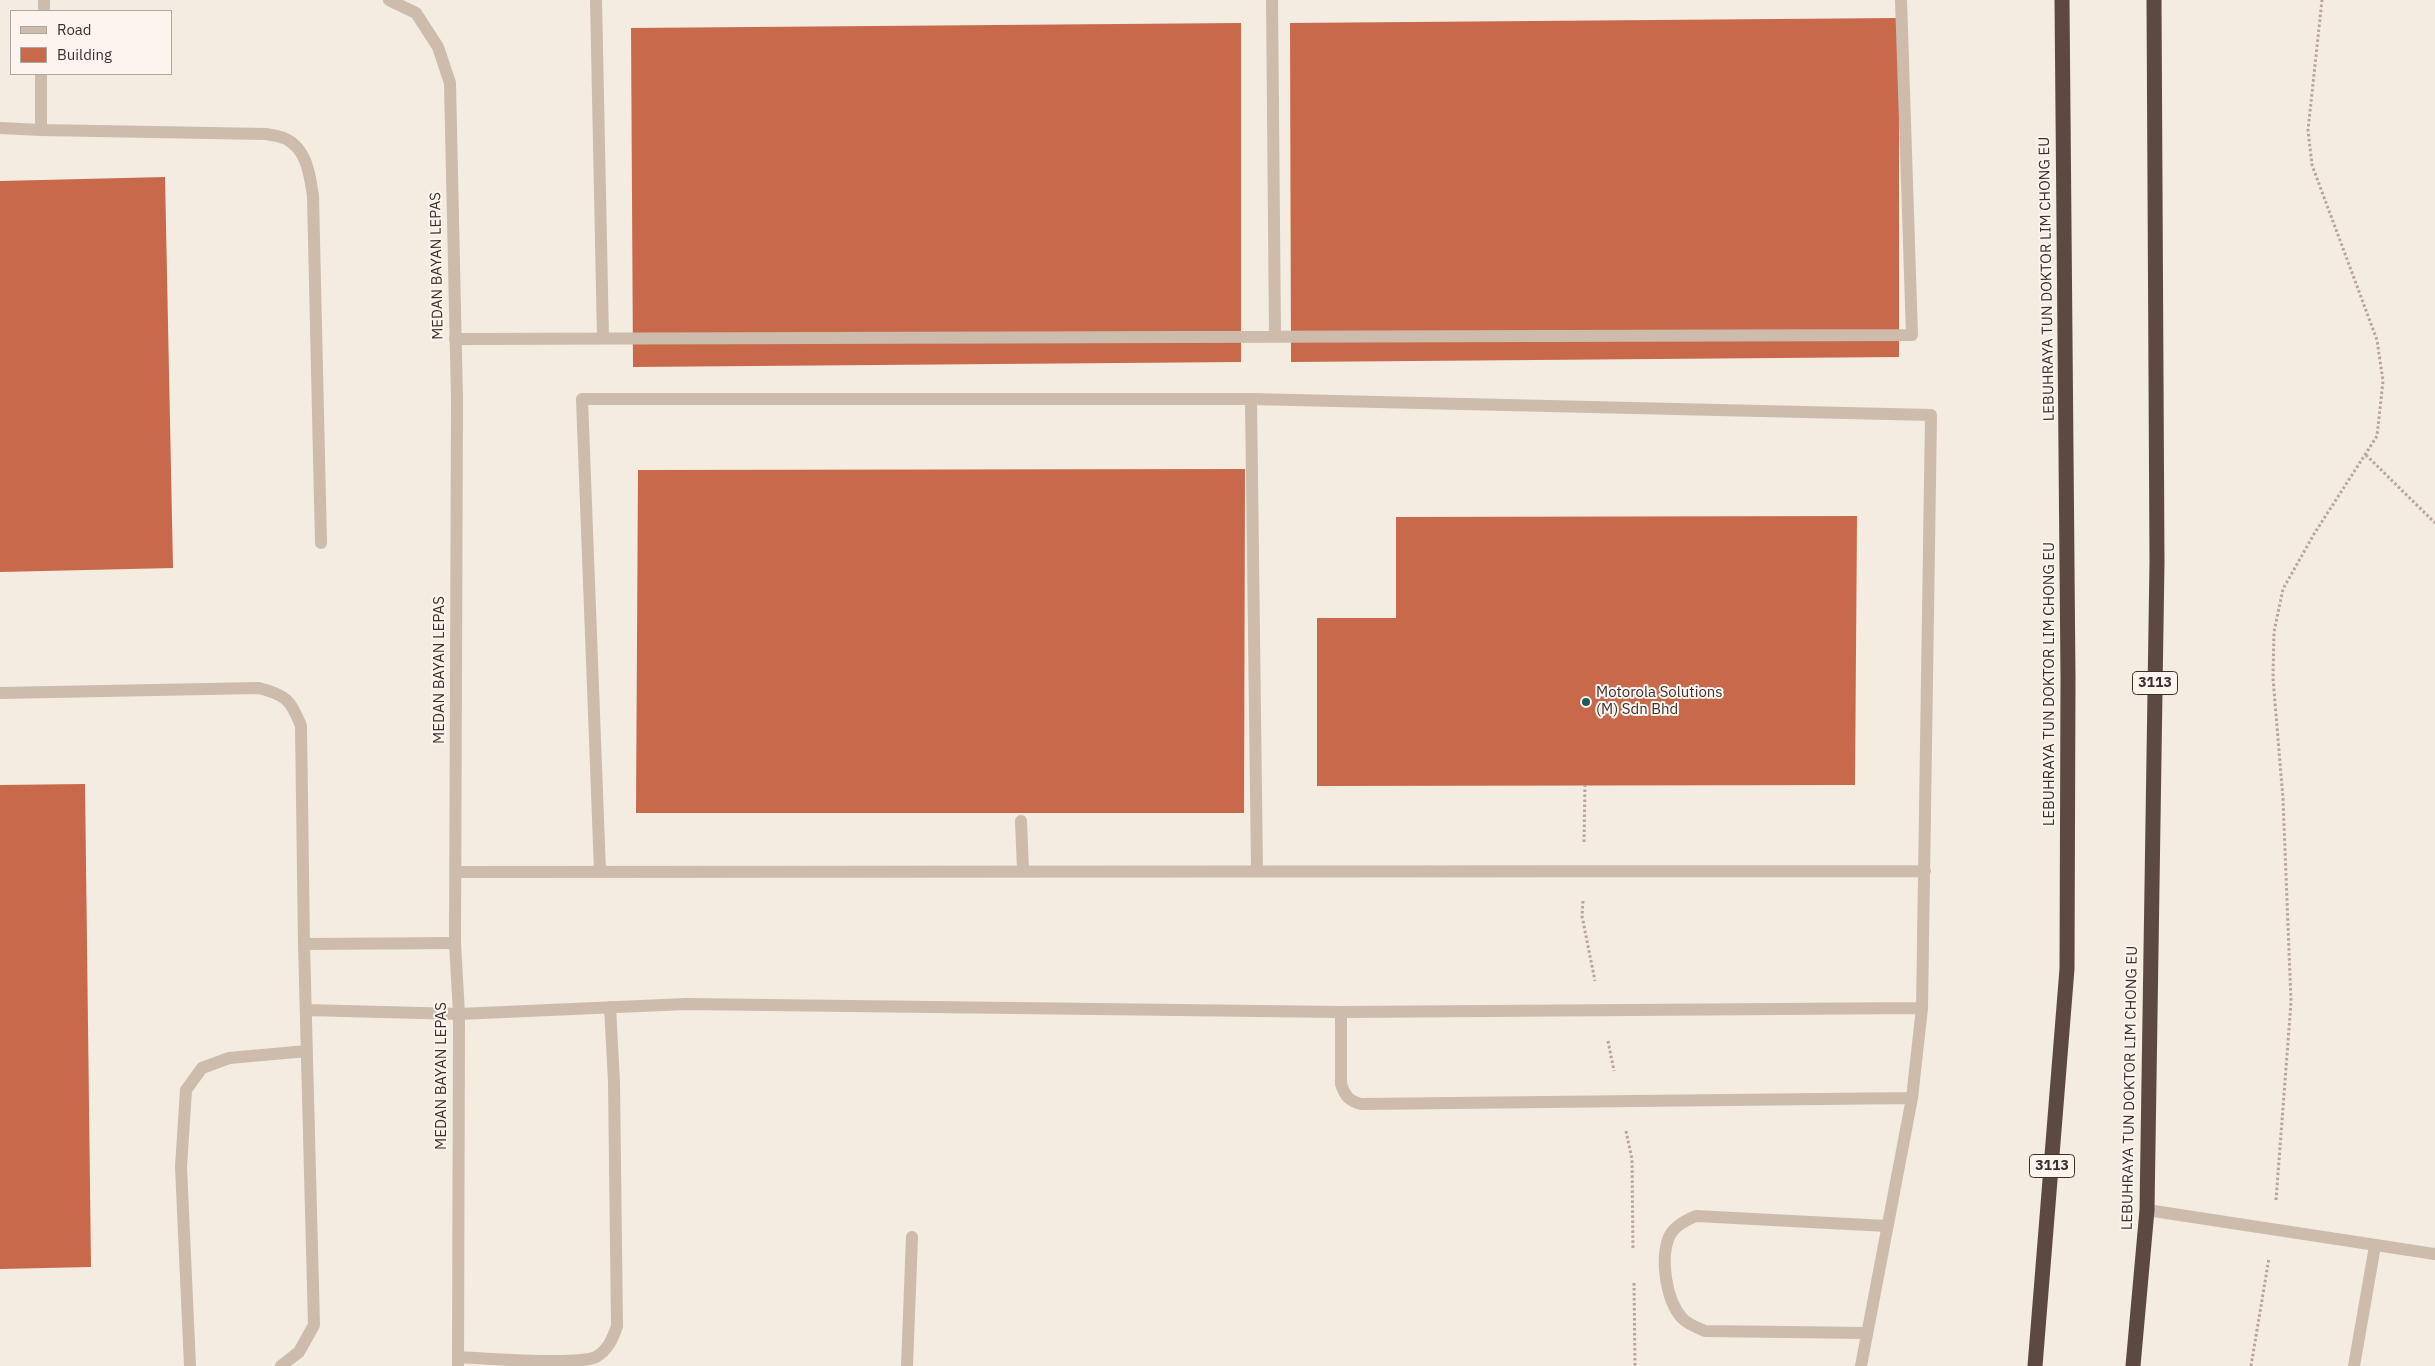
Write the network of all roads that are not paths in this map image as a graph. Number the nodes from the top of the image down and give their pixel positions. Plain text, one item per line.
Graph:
1 (389, 0) edge
2 (596, 0) edge
3 (1272, 0) edge
4 (1901, 0) edge
5 (2062, 0) edge
6 (2154, 0) edge
7 (41, 75) edge
8 (0, 128) edge
9 (41, 130) junction
10 (1275, 336) junction
11 (603, 338) junction
12 (455, 339) junction
13 (1251, 399) junction
14 (321, 543) dead end
15 (0, 693) edge
16 (1022, 821) dead end
17 (1022, 870) junction
18 (1257, 870) junction
19 (600, 871) junction
20 (1925, 871) junction
21 (456, 872) junction
22 (455, 943) junction
23 (304, 944) junction
24 (610, 1007) junction
25 (1922, 1008) junction
26 (306, 1010) junction
27 (1341, 1012) junction
28 (459, 1014) junction
29 (307, 1050) junction
30 (1912, 1098) junction
31 (2147, 1210) junction
32 (1887, 1226) junction
33 (912, 1237) dead end
34 (2375, 1246) junction
35 (2435, 1254) edge
36 (1867, 1333) junction
37 (458, 1361) edge
38 (190, 1366) edge
39 (281, 1366) edge
40 (907, 1366) edge
41 (1861, 1366) edge
42 (2035, 1366) edge
43 (2133, 1366) edge
44 (2354, 1366) edge

1 - 12 street, MEDAN BAYAN LEPAS
2 - 11 street
3 - 10 street
4 - 10 street
5 - 42 highway, LEBUHRAYA TUN DOKTOR LIM CHONG EU / 3113
6 - 31 highway, LEBUHRAYA TUN DOKTOR LIM CHONG EU / 3113
7 - 9 street
8 - 9 street
9 - 14 street
10 - 11 street
11 - 12 street
12 - 21 street, MEDAN BAYAN LEPAS
13 - 18 street
13 - 19 street
13 - 20 street
15 - 23 street
16 - 17 street
17 - 18 street
17 - 19 street
18 - 20 street
19 - 21 street
20 - 25 street
21 - 22 street, MEDAN BAYAN LEPAS
22 - 23 street
22 - 28 street, MEDAN BAYAN LEPAS
23 - 26 street
24 - 27 street
24 - 28 street
24 - 37 street
25 - 27 street
25 - 30 street
26 - 28 street
26 - 29 street
27 - 30 street
28 - 37 street, MEDAN BAYAN LEPAS
29 - 38 street
29 - 39 street
30 - 32 street
31 - 34 street
31 - 43 highway, LEBUHRAYA TUN DOKTOR LIM CHONG EU / 3113
32 - 36 street
32 - 36 street
33 - 40 street
34 - 35 street
34 - 44 street
36 - 41 street

